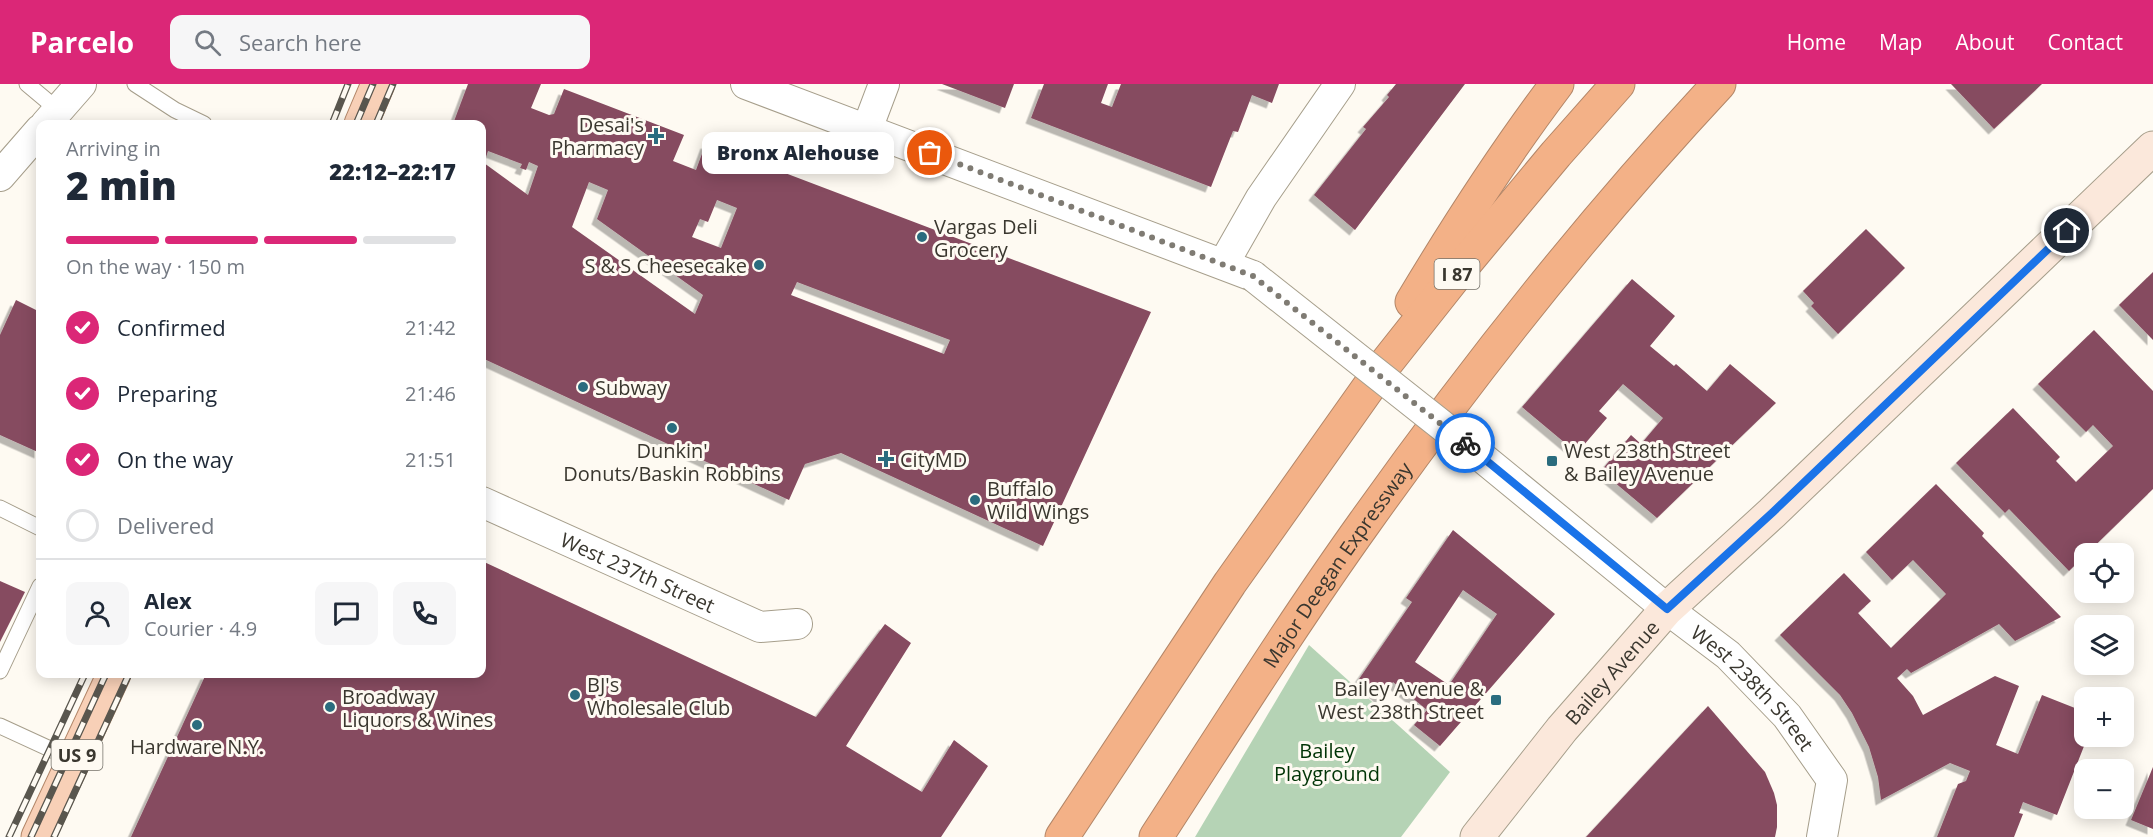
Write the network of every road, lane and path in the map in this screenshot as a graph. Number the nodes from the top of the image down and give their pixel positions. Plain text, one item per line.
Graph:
1 (27, 84) edge
2 (81, 84) edge
3 (135, 84) edge
4 (378, 84) edge
5 (746, 84) edge
6 (884, 84) edge
7 (1340, 84) edge
8 (1557, 84) edge
9 (1618, 84) edge
10 (1719, 84) edge
11 (47, 120) edge
12 (50, 120) edge
13 (196, 120) edge
14 (363, 120) edge
15 (867, 129) junction
16 (36, 136) edge
17 (2153, 148) edge
18 (0, 176) edge
19 (1224, 263) junction
20 (1307, 473) junction
21 (486, 504) edge
22 (0, 508) edge
23 (36, 526) edge
24 (36, 594) edge
25 (1667, 609) junction
26 (797, 624) dead end
27 (0, 671) edge
28 (112, 678) edge
29 (0, 726) edge
30 (74, 760) junction
31 (38, 837) edge
32 (1062, 837) edge
33 (1156, 837) edge
34 (1477, 837) edge
35 (1822, 837) edge

1 - 11 lane
2 - 12 street
3 - 13 lane
4 - 14 main road
5 - 15 street, West 238th Street
6 - 15 street
7 - 19 street
8 - 20 highway
9 - 20 highway, I 87
10 - 33 highway, Major Deegan Expressway
15 - 19 street, West 238th Street
16 - 18 street
17 - 25 main road, Bailey Avenue
19 - 25 street, West 238th Street, bridge
20 - 32 highway, I 87
21 - 26 street, West 237th Street
22 - 23 lane
24 - 27 lane
25 - 34 main road, Bailey Avenue
25 - 35 street, West 238th Street
28 - 30 main road, US 9
29 - 30 lane
30 - 31 main road, US 9

